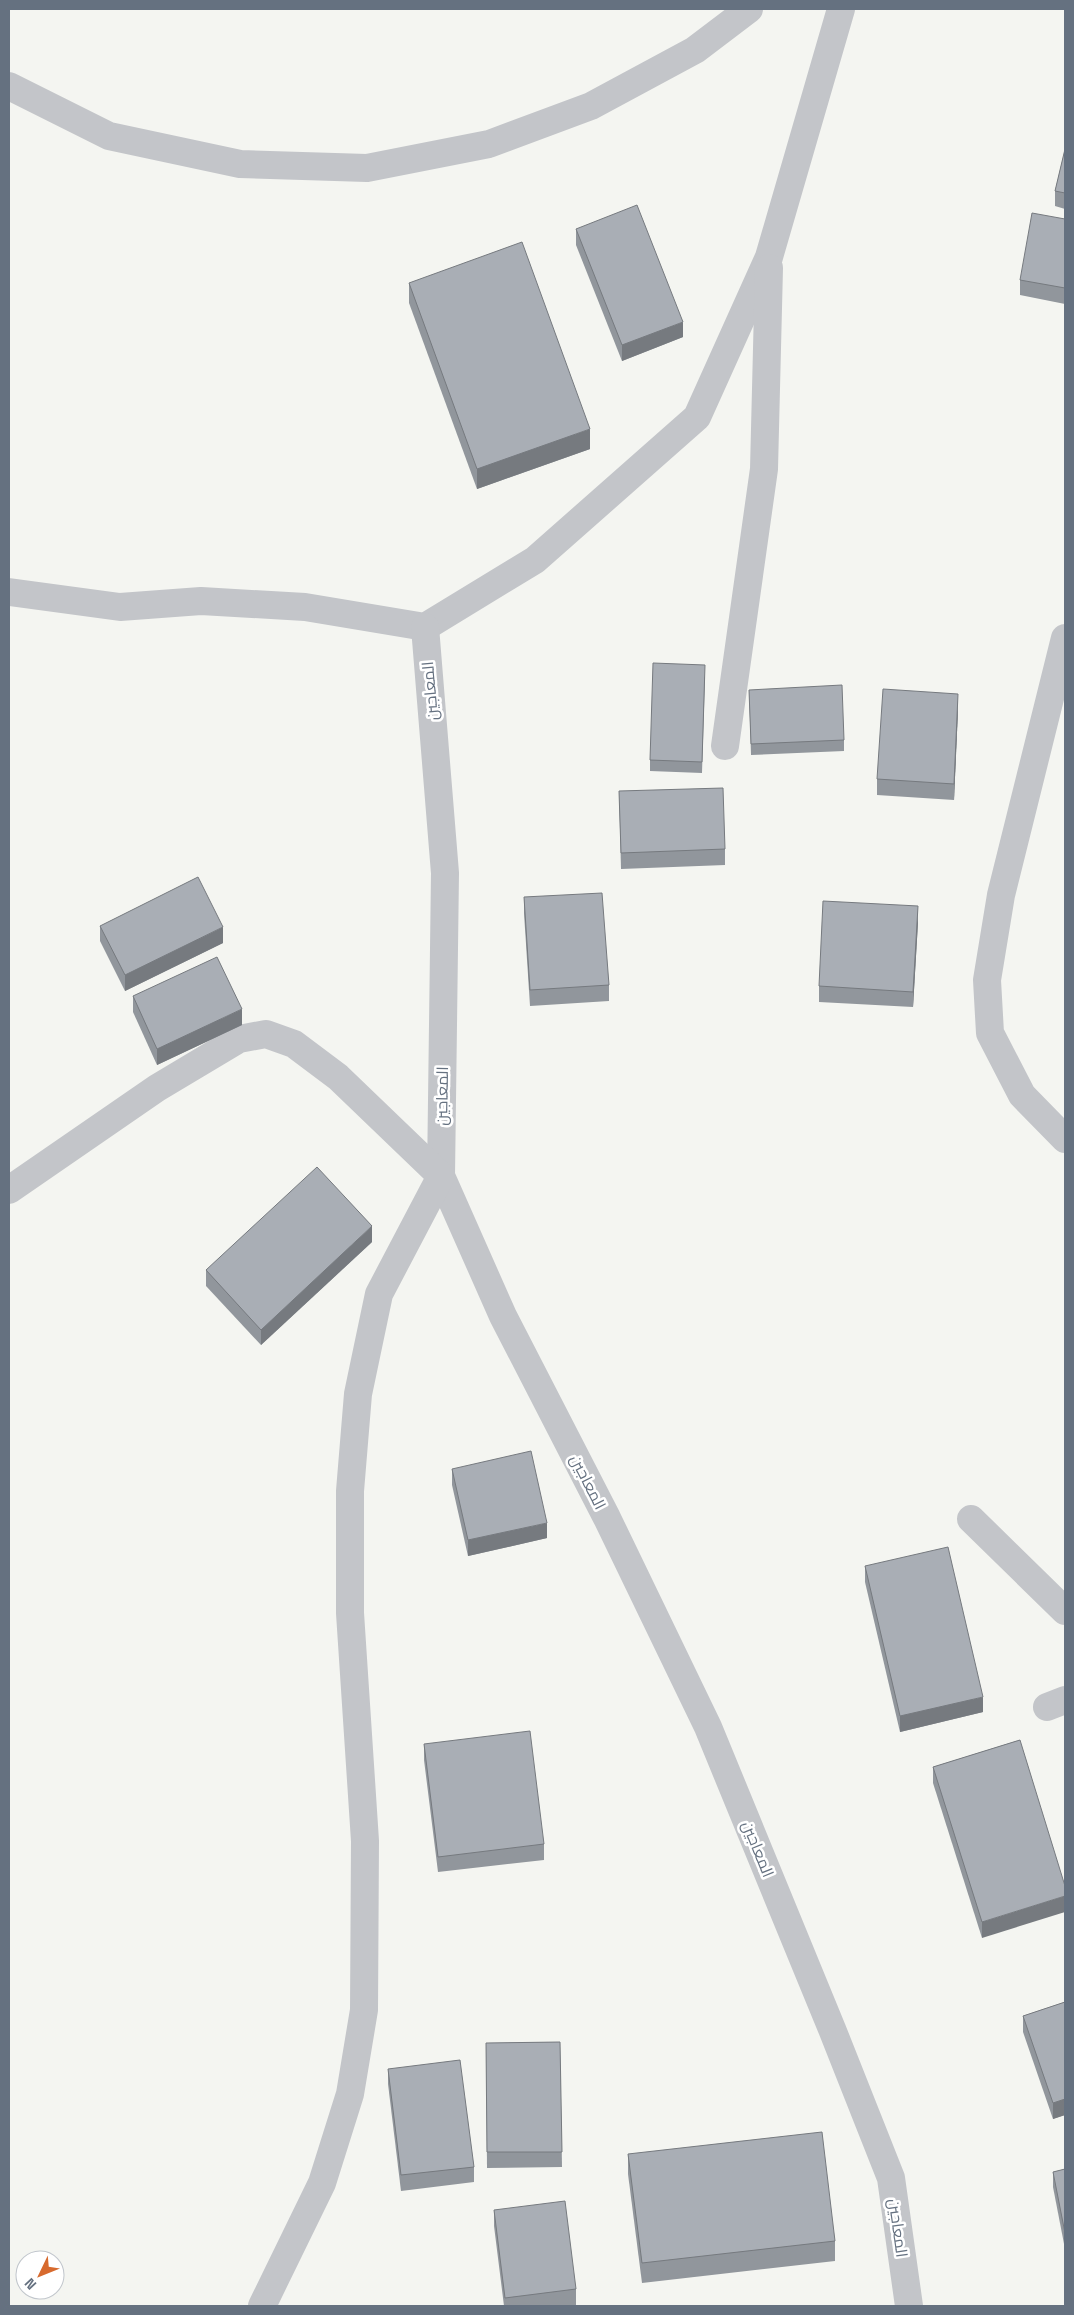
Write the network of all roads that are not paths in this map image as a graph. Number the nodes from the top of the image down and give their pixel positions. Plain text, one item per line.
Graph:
1 (749, 9) edge
2 (841, 9) edge
3 (9, 86) edge
4 (769, 257) junction
5 (9, 592) edge
6 (425, 627) junction
7 (1065, 638) edge
8 (725, 746) dead end
9 (1065, 1139) edge
10 (441, 1176) junction
11 (9, 1190) edge
12 (971, 1520) dead end
13 (1065, 1611) edge
14 (262, 2306) edge
15 (909, 2306) edge

1 - 3 street
2 - 4 street
4 - 6 street
4 - 8 street
5 - 6 street
6 - 10 street, المعاجين
7 - 9 street
10 - 11 street
10 - 14 street
10 - 15 street, المعاجين
12 - 13 street

